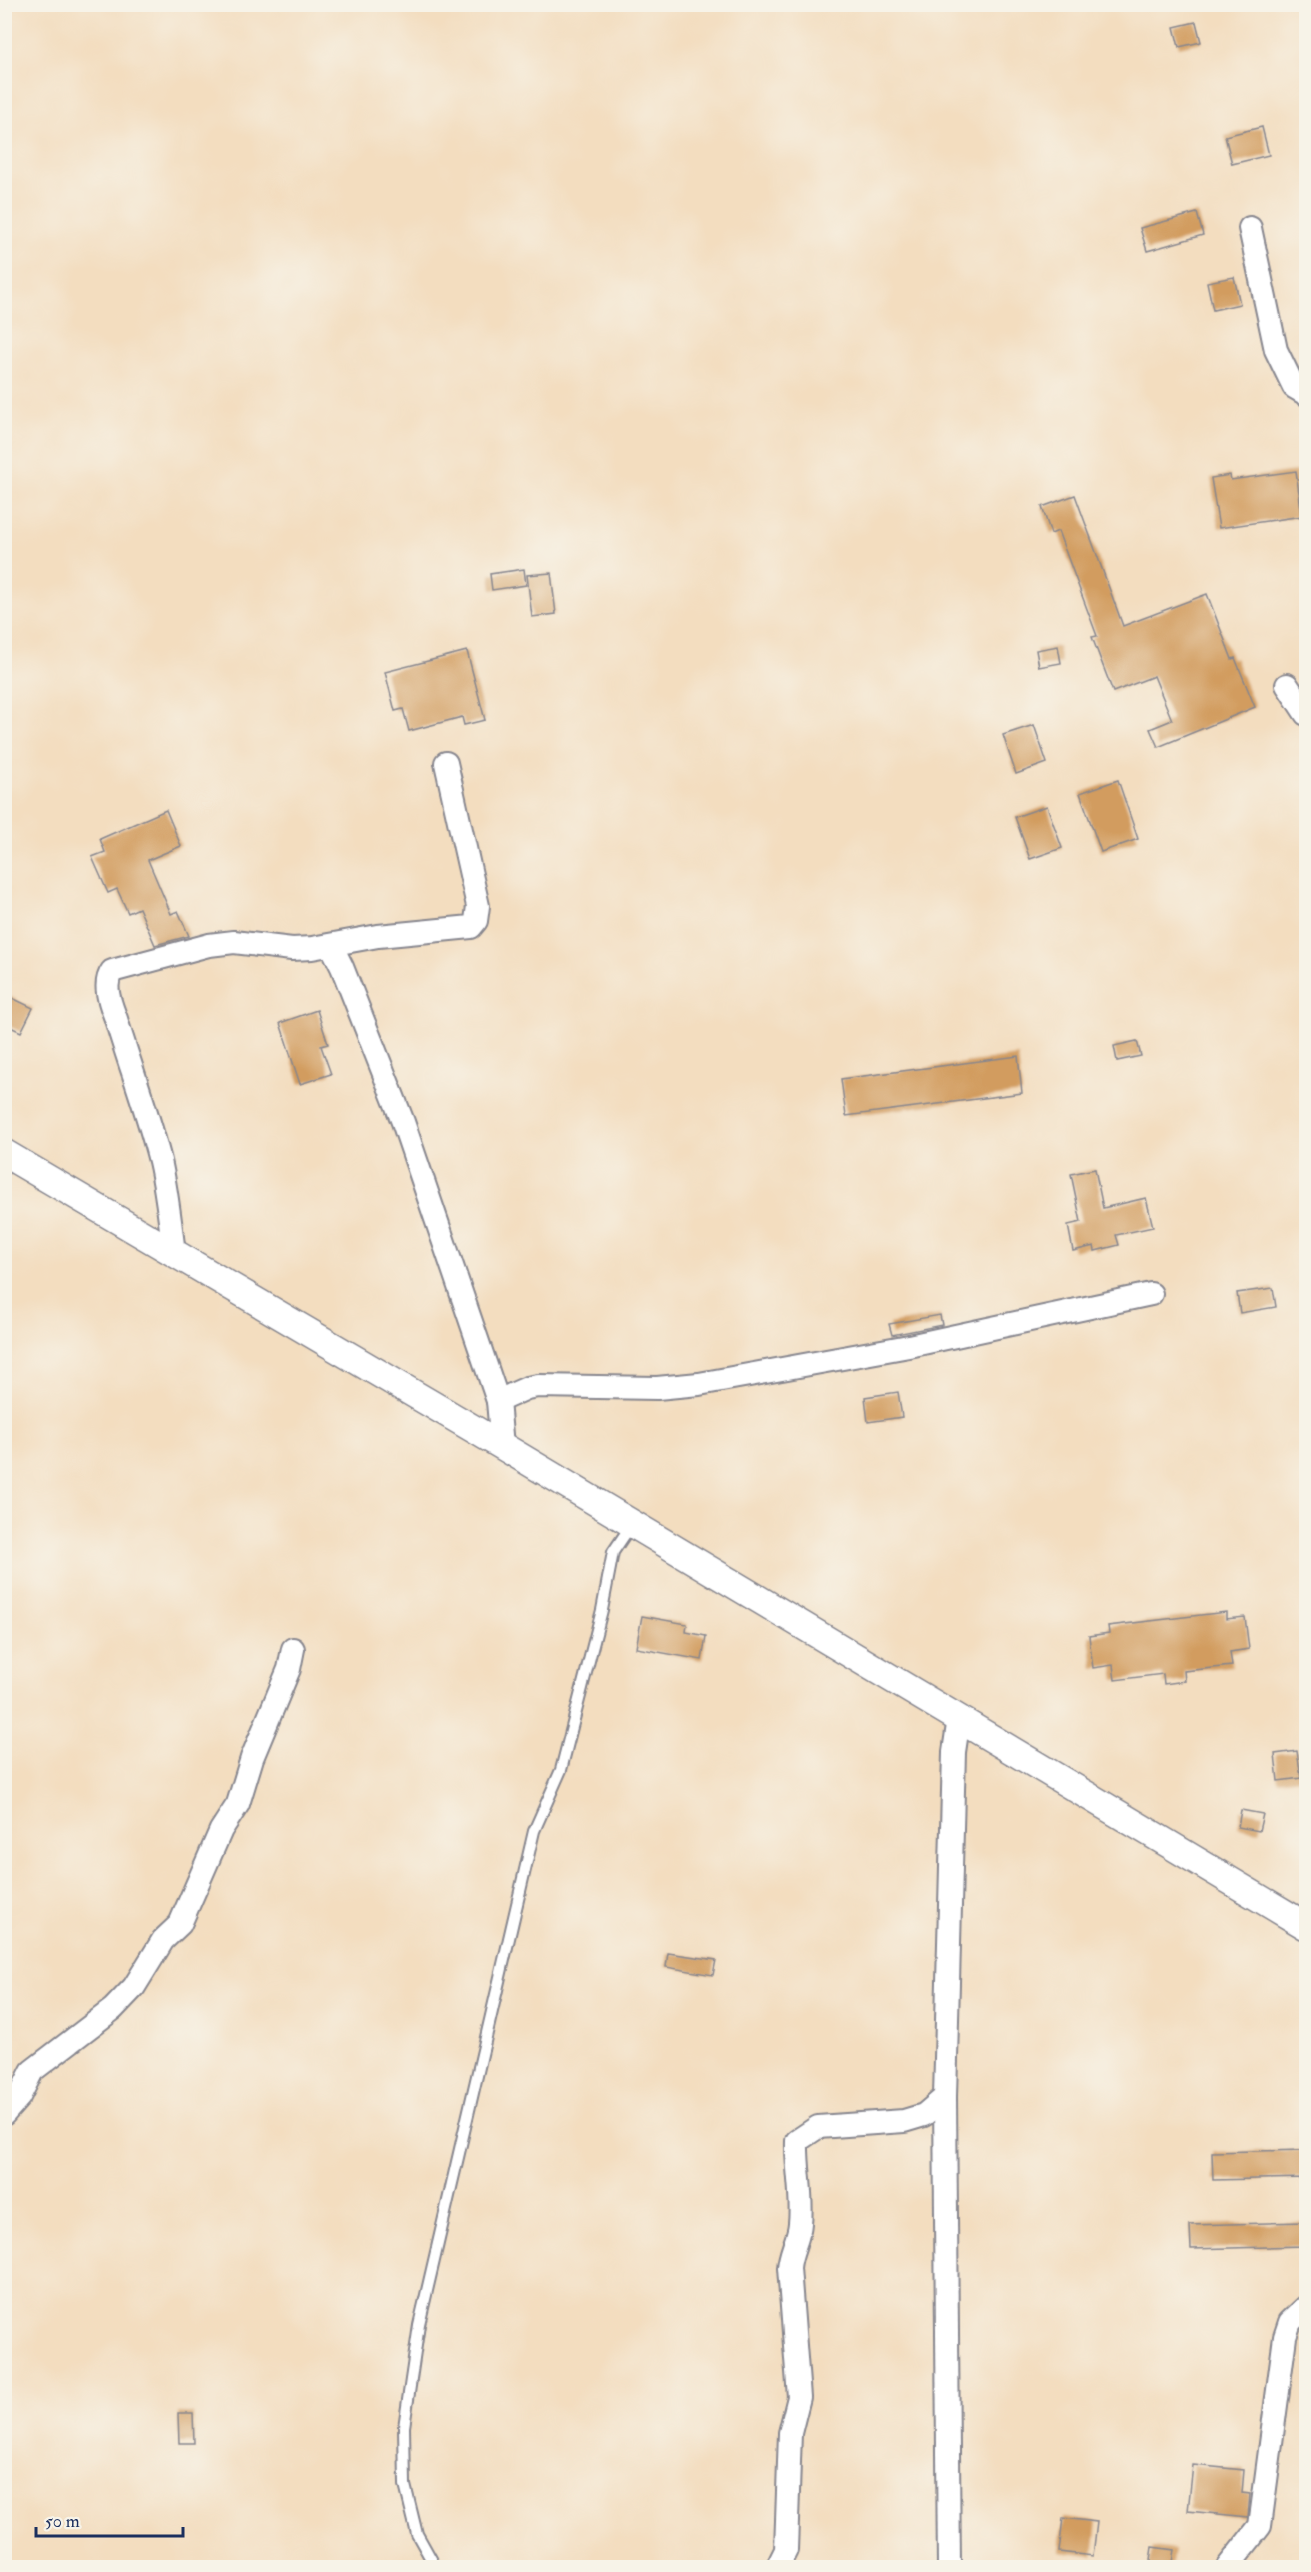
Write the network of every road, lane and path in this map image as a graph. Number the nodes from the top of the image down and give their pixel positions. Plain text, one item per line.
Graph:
1 (1250, 228) dead end
2 (1306, 394) edge
3 (1287, 686) dead end
4 (1306, 714) edge
5 (446, 763) dead end
6 (331, 945) junction
7 (4, 1153) edge
8 (174, 1253) junction
9 (1151, 1294) dead end
10 (498, 1401) junction
11 (502, 1446) junction
12 (632, 1524) junction
13 (293, 1649) dead end
14 (959, 1718) junction
15 (1306, 1926) edge
16 (945, 2097) junction
17 (4, 2114) edge
18 (1306, 2307) edge
19 (436, 2568) edge
20 (777, 2568) edge
21 (949, 2568) edge
22 (1227, 2568) edge

1 - 2 street
3 - 4 street
5 - 6 street
6 - 8 street
6 - 10 street
7 - 8 street
8 - 11 street
9 - 10 street
10 - 11 street
11 - 12 street
12 - 14 street
12 - 19 lane
13 - 17 street
14 - 15 street
14 - 16 street
16 - 20 street
16 - 21 street
18 - 22 street

